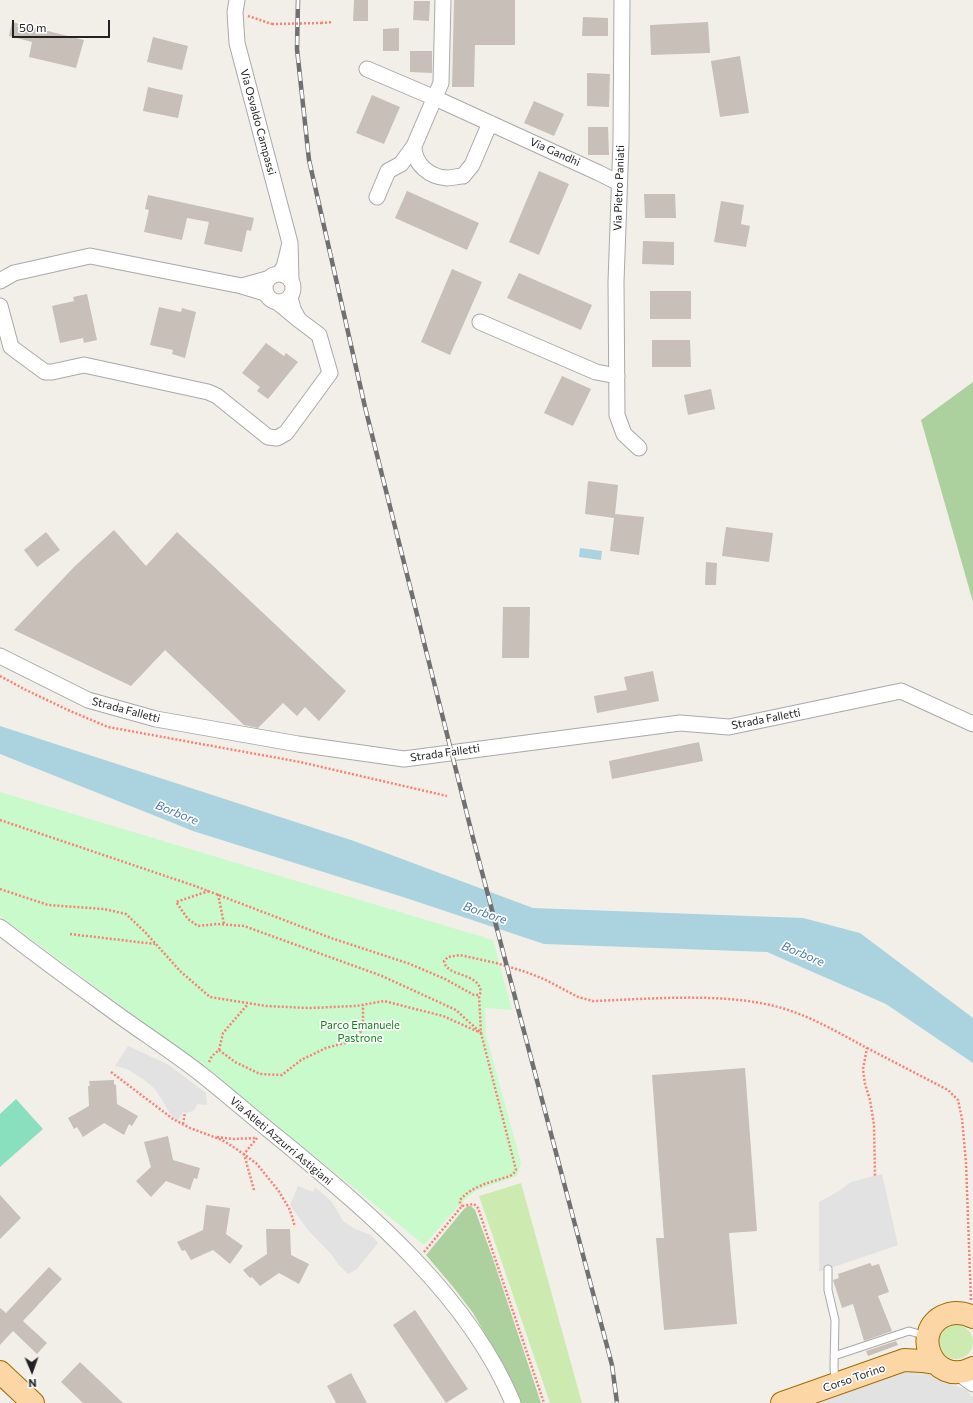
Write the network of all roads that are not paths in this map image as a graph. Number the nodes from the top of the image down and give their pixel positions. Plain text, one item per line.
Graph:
1 (443, 0) edge
2 (622, 0) edge
3 (236, 6) edge
4 (367, 69) dead end
5 (435, 98) junction
6 (490, 123) junction
7 (414, 146) junction
8 (619, 183) junction
9 (377, 197) dead end
10 (0, 281) edge
11 (278, 287) junction
12 (0, 306) edge
13 (480, 322) dead end
14 (617, 376) junction
15 (639, 448) dead end
16 (0, 656) edge
17 (973, 724) edge
18 (0, 928) edge
19 (828, 1269) dead end
20 (972, 1317) edge
21 (927, 1338) junction
22 (834, 1356) junction
23 (904, 1360) junction
24 (935, 1364) junction
25 (0, 1372) edge
26 (968, 1375) edge
27 (835, 1385) junction
28 (0, 1389) edge
29 (15, 1403) edge
30 (34, 1403) edge
31 (513, 1403) edge
32 (782, 1403) edge

1 - 5 street
2 - 8 street, Via Pietro Paniati
3 - 11 street, Via Osvaldo Campassi
4 - 5 street, Via Gandhi
5 - 6 street, Via Gandhi
5 - 7 street
6 - 7 street
6 - 8 street, Via Gandhi
7 - 9 street
8 - 14 street, Via Pietro Paniati
10 - 11 street
11 - 12 street
13 - 14 street
14 - 15 street, Via Pietro Paniati
16 - 17 street, Strada Falletti
18 - 31 street, Via Atleti Azzurri Astigiani
19 - 22 lane
20 - 21 main road, Corso Torino
21 - 22 lane
21 - 23 main road, Corso Torino
21 - 24 main road
22 - 27 lane
23 - 24 main road, Corso Torino
23 - 27 main road, Corso Torino
24 - 26 main road, Corso Torino
25 - 30 main road
27 - 32 main road, Corso Torino
28 - 29 main road

